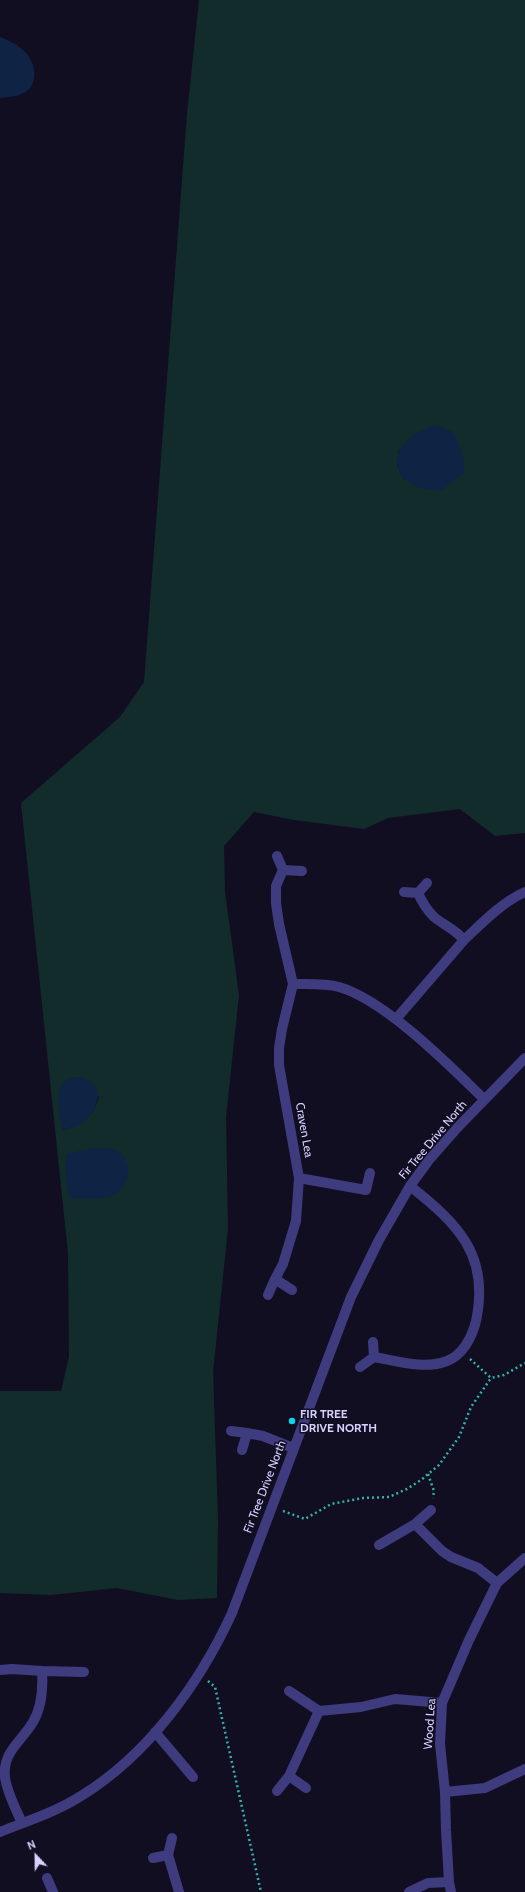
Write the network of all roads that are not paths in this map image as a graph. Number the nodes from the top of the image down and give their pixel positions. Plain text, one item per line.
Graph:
1 (277, 856) dead end
2 (283, 870) junction
3 (302, 871) dead end
4 (427, 883) dead end
5 (404, 892) dead end
6 (525, 892) edge
7 (418, 893) junction
8 (464, 940) junction
9 (293, 984) junction
10 (396, 1020) junction
11 (525, 1058) edge
12 (484, 1099) junction
13 (370, 1173) dead end
14 (299, 1178) junction
15 (410, 1186) junction
16 (275, 1279) junction
17 (292, 1290) dead end
18 (268, 1295) dead end
19 (373, 1342) dead end
20 (374, 1357) junction
21 (360, 1368) dead end
22 (230, 1431) dead end
23 (247, 1433) junction
24 (293, 1448) junction
25 (242, 1450) dead end
26 (431, 1510) road end
27 (415, 1524) junction
28 (378, 1545) dead end
29 (525, 1558) edge
30 (497, 1583) junction
31 (0, 1670) edge
32 (42, 1671) junction
33 (84, 1672) dead end
34 (289, 1691) dead end
35 (442, 1703) junction
36 (319, 1711) junction
37 (155, 1732) junction
38 (525, 1769) edge
39 (289, 1776) junction
40 (193, 1777) dead end
41 (306, 1788) dead end
42 (276, 1791) dead end
43 (445, 1792) junction
44 (22, 1823) junction
45 (0, 1832) edge
46 (172, 1838) dead end
47 (168, 1855) junction
48 (153, 1858) dead end
49 (47, 1878) dead end
50 (450, 1887) edge
51 (53, 1892) edge
52 (179, 1892) edge
53 (409, 1892) edge

1 - 2 street
2 - 3 street
2 - 9 street, Craven Lea
4 - 7 street
5 - 7 street
6 - 8 street
7 - 8 street
8 - 10 street
9 - 10 street
9 - 14 street, Craven Lea
10 - 12 street
11 - 12 street, Fir Tree Drive North
12 - 15 street, Fir Tree Drive North
13 - 14 street
14 - 16 street, Craven Lea
15 - 20 street
15 - 24 street, Fir Tree Drive North
16 - 17 street
16 - 18 street, Craven Lea
19 - 20 street
20 - 21 street
22 - 23 street
23 - 24 street
23 - 25 street
24 - 37 street, Fir Tree Drive North
26 - 27 street
27 - 28 street
27 - 30 street
29 - 30 street, Wood Lea
30 - 35 street, Wood Lea
31 - 32 street
32 - 33 street
32 - 44 street
34 - 36 street
35 - 36 street
35 - 43 street, Wood Lea
36 - 39 street
37 - 40 street
37 - 44 street, Fir Tree Drive North
38 - 43 street
39 - 41 street
39 - 42 street
43 - 50 street, Wood Lea
44 - 45 street, Fir Tree Drive North
46 - 47 street
47 - 48 street
47 - 52 street
49 - 51 street
50 - 53 street

